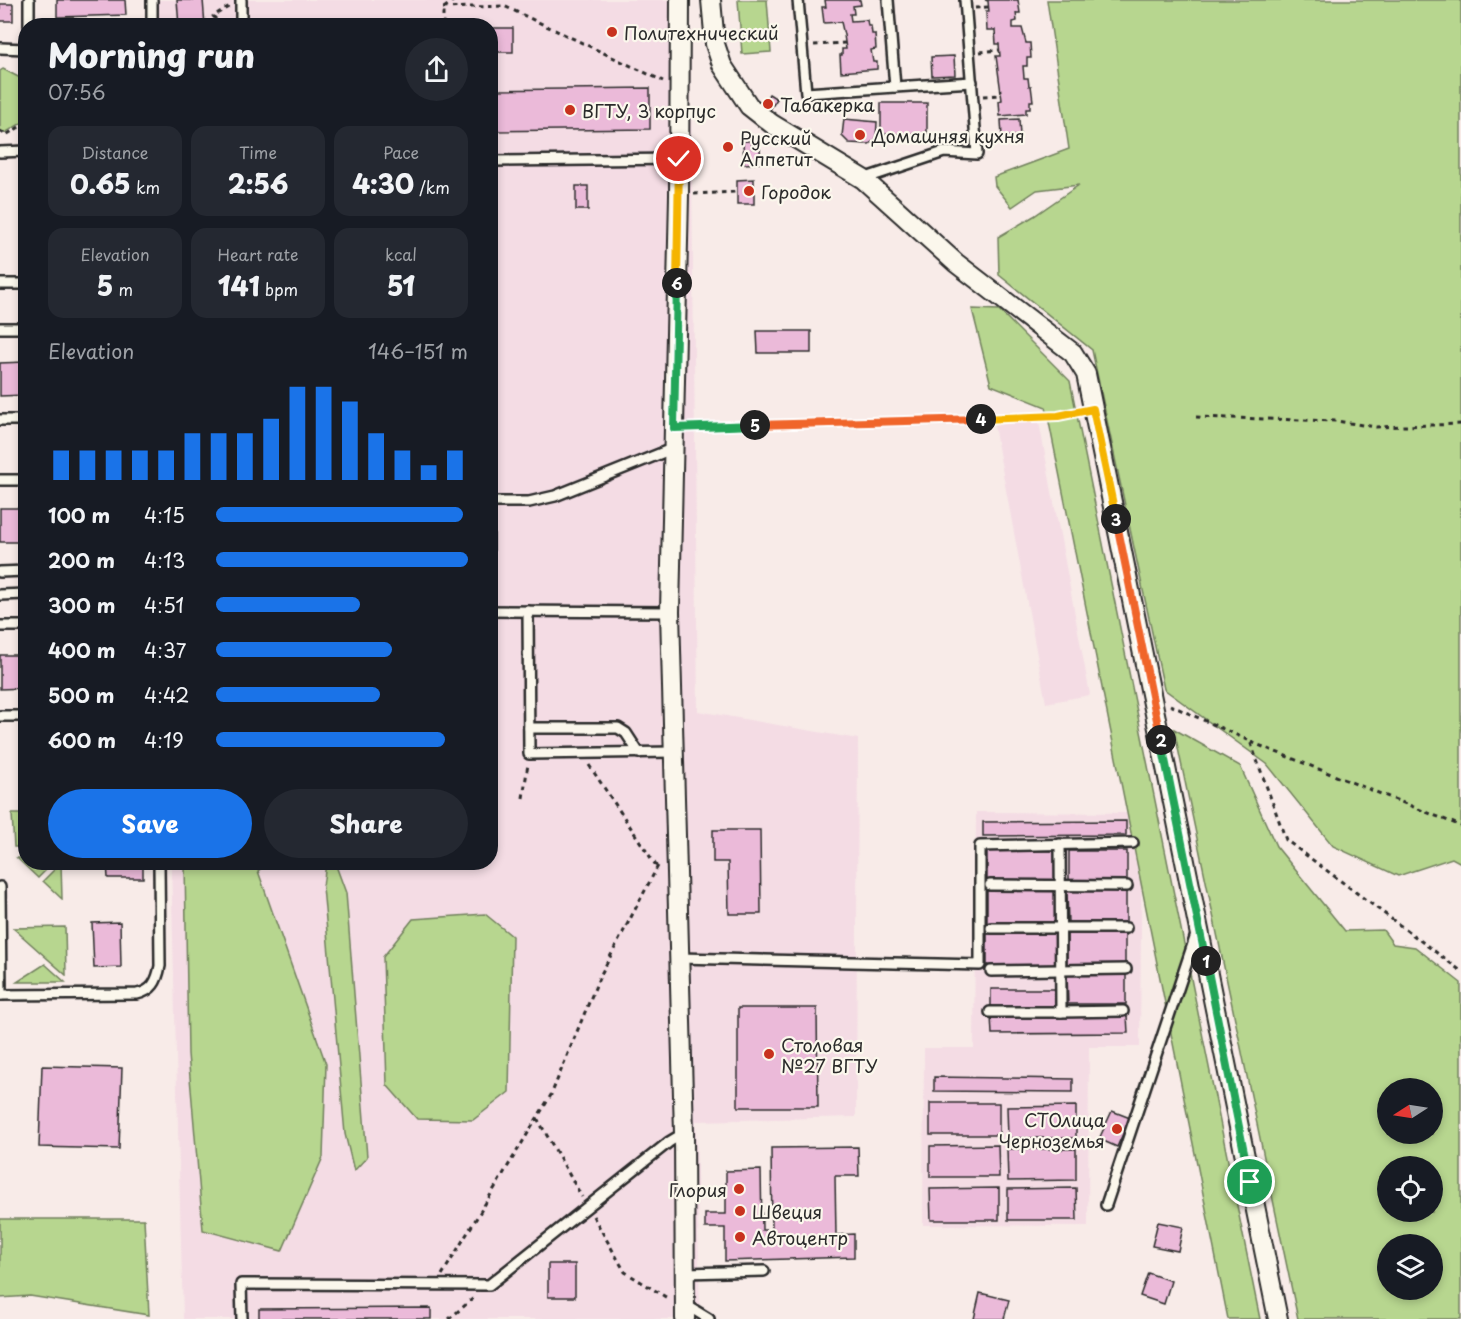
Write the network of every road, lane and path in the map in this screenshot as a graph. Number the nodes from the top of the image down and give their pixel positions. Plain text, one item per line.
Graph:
1 (29, 0) edge
2 (152, 0) edge
3 (241, 0) edge
4 (454, 0) edge
5 (680, 0) edge
6 (711, 0) edge
7 (798, 0) edge
8 (888, 0) edge
9 (965, 0) edge
10 (231, 5) dead end
11 (443, 8) junction
12 (29, 18) edge
13 (152, 18) edge
14 (215, 18) edge
15 (241, 18) edge
16 (443, 18) edge
17 (845, 43) dead end
18 (801, 46) junction
19 (0, 48) edge
20 (18, 49) edge
21 (999, 50) dead end
22 (969, 53) junction
23 (972, 82) junction
24 (679, 87) junction
25 (895, 87) junction
26 (1002, 95) dead end
27 (973, 97) junction
28 (18, 128) edge
29 (0, 131) edge
30 (18, 151) edge
31 (0, 152) edge
32 (679, 159) junction
33 (498, 161) edge
34 (863, 179) junction
35 (0, 284) edge
36 (18, 284) edge
37 (0, 328) edge
38 (18, 328) edge
39 (1093, 409) junction
40 (1196, 417) dead end
41 (0, 420) edge
42 (18, 420) edge
43 (1461, 424) edge
44 (674, 428) junction
45 (674, 448) junction
46 (0, 480) edge
47 (18, 480) edge
48 (498, 502) edge
49 (18, 571) edge
50 (0, 572) edge
51 (0, 594) edge
52 (18, 594) edge
53 (498, 611) edge
54 (528, 611) junction
55 (670, 612) junction
56 (0, 626) edge
57 (18, 626) edge
58 (1153, 697) junction
59 (0, 716) edge
60 (18, 716) edge
61 (529, 728) junction
62 (1250, 741) junction
63 (674, 752) junction
64 (639, 753) junction
65 (529, 754) junction
66 (581, 754) junction
67 (523, 798) dead end
68 (1461, 826) edge
69 (1133, 843) dead end
70 (1060, 844) junction
71 (661, 861) dead end
72 (658, 868) junction
73 (159, 870) edge
74 (990, 885) dead end
75 (1060, 886) junction
76 (1127, 886) dead end
77 (0, 887) edge
78 (1199, 927) junction
79 (991, 928) dead end
80 (1126, 928) dead end
81 (1061, 929) junction
82 (679, 958) junction
83 (1126, 969) dead end
84 (991, 971) dead end
85 (1061, 971) junction
86 (1461, 971) edge
87 (0, 995) edge
88 (1123, 1011) dead end
89 (990, 1012) dead end
90 (1061, 1012) junction
91 (537, 1118) junction
92 (684, 1133) junction
93 (1106, 1205) dead end
94 (587, 1207) junction
95 (764, 1271) dead end
96 (685, 1273) junction
97 (436, 1285) junction
98 (489, 1285) junction
99 (685, 1312) edge
100 (242, 1319) edge
101 (449, 1319) edge
102 (709, 1319) edge
103 (1278, 1319) edge

1 - 12 lane
2 - 13 lane
3 - 15 lane
4 - 11 path
5 - 24 street
6 - 34 street
7 - 18 lane
8 - 25 lane
9 - 22 lane
10 - 14 path
11 - 16 path
11 - 24 path
17 - 18 path
18 - 25 lane
19 - 20 lane
21 - 22 path
22 - 23 lane
23 - 25 lane
23 - 27 lane
24 - 32 street
26 - 27 path
27 - 34 lane
28 - 29 path
30 - 31 lane
32 - 33 lane
32 - 44 street
34 - 39 street
35 - 36 lane
37 - 38 lane
39 - 44 path
39 - 58 street
40 - 43 path
41 - 42 lane
44 - 45 street
45 - 48 lane
45 - 55 street
46 - 47 lane
49 - 50 lane
51 - 52 lane
53 - 54 lane
54 - 55 lane
54 - 61 lane
55 - 63 street
56 - 57 lane
58 - 62 path
58 - 78 street
59 - 60 lane
61 - 64 lane
61 - 65 lane
62 - 68 path
62 - 86 path
63 - 64 lane
63 - 82 street
64 - 66 lane
65 - 66 lane
65 - 67 path
66 - 72 path
69 - 70 lane
70 - 75 lane
70 - 82 lane
71 - 72 path
72 - 91 path
73 - 87 lane
74 - 75 lane
75 - 76 lane
75 - 81 lane
77 - 87 lane
78 - 93 lane
78 - 103 street
79 - 81 lane
80 - 81 lane
81 - 85 lane
82 - 92 street
83 - 85 lane
84 - 85 lane
85 - 90 lane
88 - 90 lane
89 - 90 lane
91 - 94 path
91 - 97 path
92 - 94 lane
92 - 96 street
94 - 98 lane
94 - 99 path
95 - 96 lane
96 - 99 street
97 - 98 lane
97 - 100 lane
98 - 101 path
99 - 102 lane

